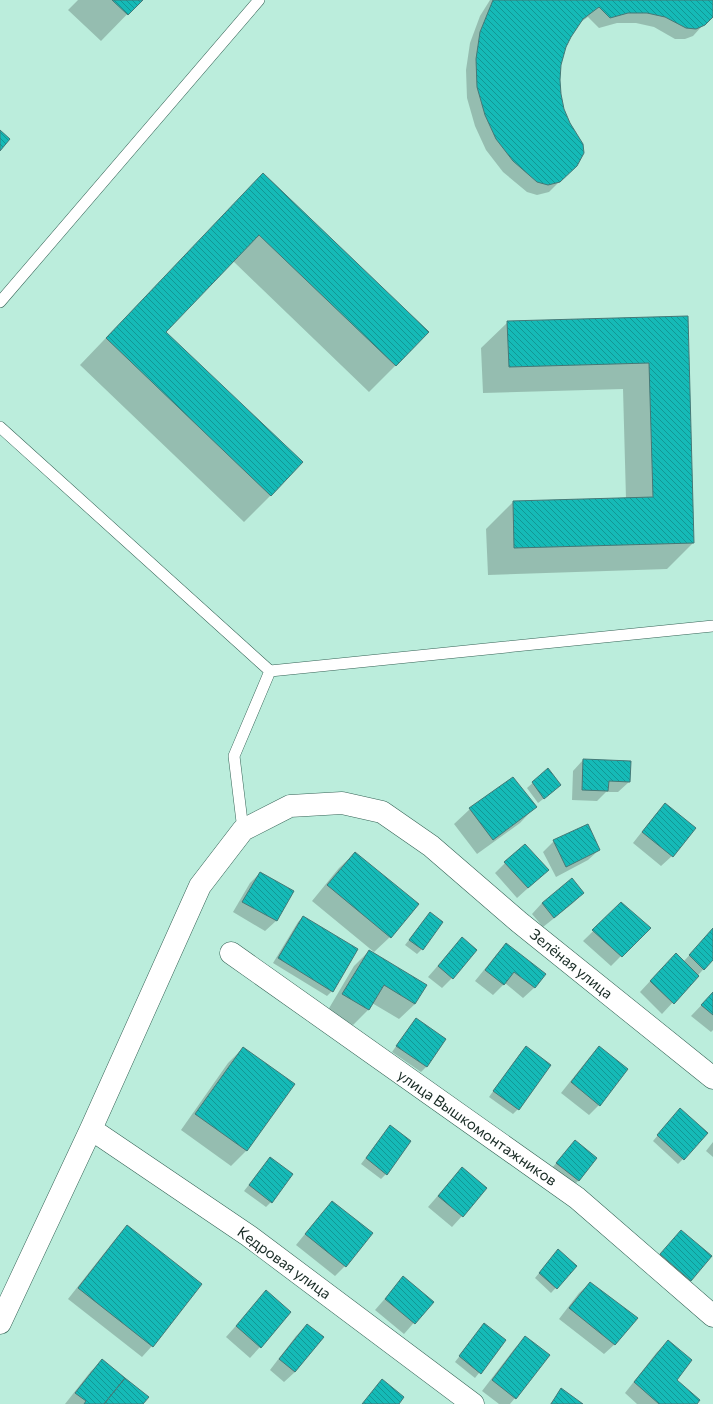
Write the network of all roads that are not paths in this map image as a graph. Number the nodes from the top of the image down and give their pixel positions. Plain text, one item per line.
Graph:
1 (259, 0) edge
2 (0, 302) edge
3 (0, 428) edge
4 (713, 626) edge
5 (270, 672) junction
6 (243, 830) junction
7 (231, 953) dead end
8 (713, 1078) edge
9 (91, 1129) junction
10 (713, 1316) edge
11 (0, 1323) edge
12 (473, 1404) edge

1 - 2 lane
3 - 5 lane
4 - 5 lane
5 - 6 lane
6 - 8 street, Зелёная улица
6 - 9 street
7 - 10 street, улица Вышкомонтажников
9 - 11 street
9 - 12 street, Кедровая улица

